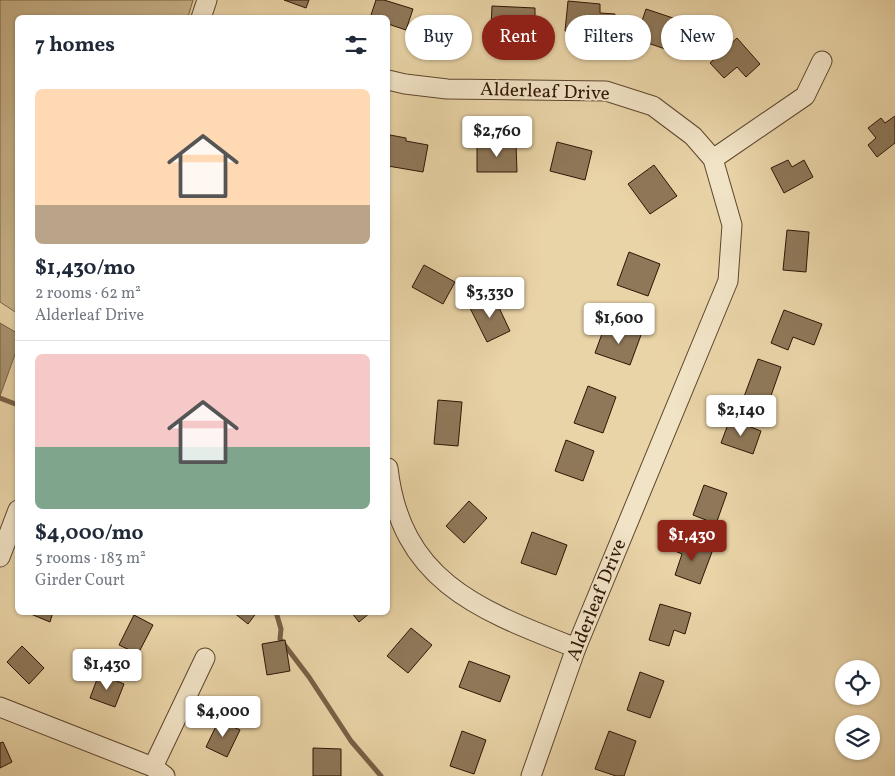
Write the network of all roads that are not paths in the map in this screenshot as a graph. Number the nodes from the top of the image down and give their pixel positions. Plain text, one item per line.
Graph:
1 (822, 61) dead end
2 (390, 80) edge
3 (713, 159) junction
4 (390, 480) edge
5 (15, 518) edge
6 (0, 557) edge
7 (576, 648) junction
8 (205, 658) dead end
9 (0, 707) edge
10 (159, 772) edge
11 (531, 776) edge

1 - 3 street
2 - 3 street, Alderleaf Drive
3 - 7 street, Alderleaf Drive
4 - 7 street
5 - 6 street
7 - 11 street, Alderleaf Drive
8 - 10 street
9 - 10 street

